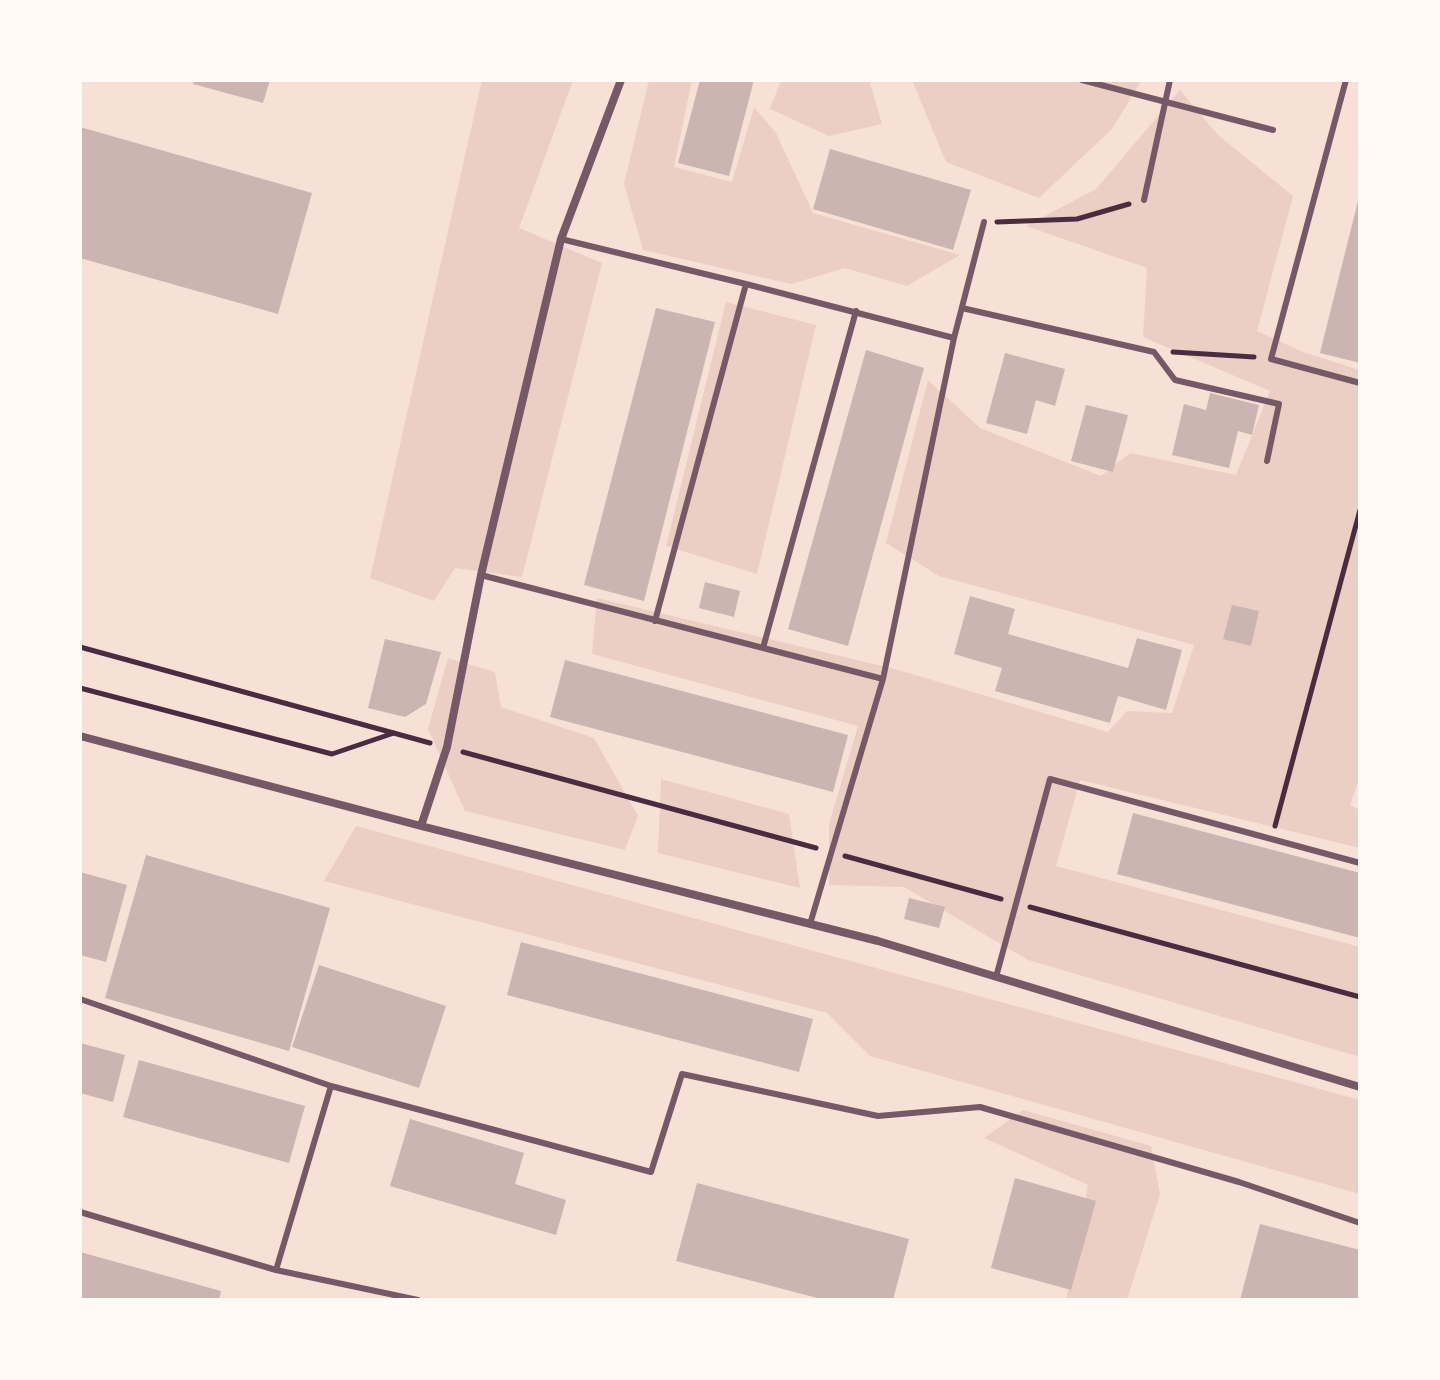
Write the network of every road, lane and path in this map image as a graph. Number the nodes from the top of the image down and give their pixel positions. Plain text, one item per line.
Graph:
1 (621, 80) edge
2 (1082, 80) edge
3 (1170, 80) edge
4 (1346, 80) edge
5 (1166, 102) junction
6 (1273, 130) dead end
7 (1144, 200) joint
8 (984, 222) joint
9 (561, 239) junction
10 (746, 284) junction
11 (962, 308) junction
12 (856, 311) junction
13 (954, 338) junction
14 (1154, 352) junction
15 (1233, 355) dead end
16 (1360, 383) edge
17 (1267, 461) dead end
18 (1360, 510) edge
19 (481, 575) junction
20 (655, 621) junction
21 (80, 647) edge
22 (763, 648) junction
23 (883, 679) junction
24 (80, 688) edge
25 (394, 733) junction
26 (80, 736) edge
27 (447, 747) junction
28 (421, 826) junction
29 (1272, 839) junction
30 (832, 853) junction
31 (1360, 863) edge
32 (1016, 903) junction
33 (810, 924) junction
34 (996, 977) junction
35 (1360, 997) edge
36 (80, 999) edge
37 (331, 1086) junction
38 (1360, 1087) edge
39 (80, 1212) edge
40 (1360, 1223) edge
41 (276, 1270) junction
42 (418, 1300) edge

1 - 9 street
2 - 5 lane
3 - 5 lane
4 - 16 lane
5 - 6 lane
5 - 7 lane
7 - 8 path
8 - 11 lane
9 - 10 lane
9 - 19 street
10 - 12 lane
10 - 20 lane
11 - 13 lane
11 - 14 lane
12 - 13 lane
12 - 22 lane
13 - 23 lane
14 - 15 path
14 - 17 lane
18 - 29 path
19 - 20 lane
19 - 27 street
20 - 22 lane
21 - 25 path
22 - 23 lane
23 - 30 lane
24 - 25 path
25 - 27 path
26 - 28 street
27 - 28 street
27 - 30 path
28 - 33 street
29 - 31 lane
29 - 32 lane
30 - 32 path
30 - 33 lane
32 - 34 lane
32 - 35 path
33 - 34 street
34 - 38 street
36 - 37 lane
37 - 40 lane
37 - 41 lane
39 - 41 lane
41 - 42 lane

